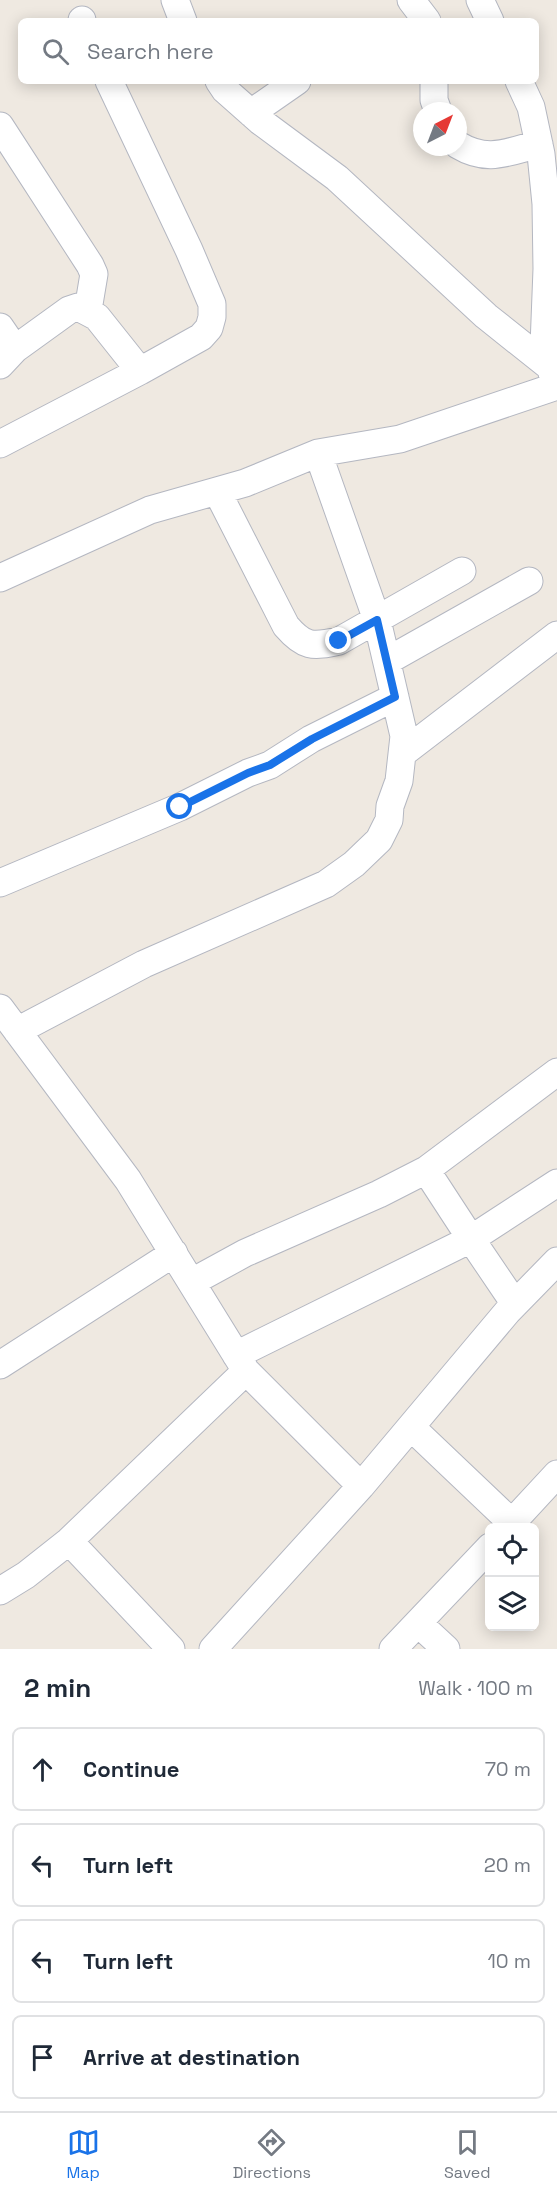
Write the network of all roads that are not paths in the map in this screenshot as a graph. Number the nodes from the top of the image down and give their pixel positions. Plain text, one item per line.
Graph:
1 (175, 0) edge
2 (411, 0) edge
3 (480, 0) edge
4 (182, 18) edge
5 (425, 18) edge
6 (489, 18) edge
7 (111, 84) edge
8 (221, 84) edge
9 (293, 84) edge
10 (434, 84) edge
11 (520, 84) edge
12 (435, 102) edge
13 (251, 113) junction
14 (0, 126) edge
15 (539, 144) junction
16 (467, 150) edge
17 (88, 310) junction
18 (0, 327) edge
19 (8, 357) edge
20 (140, 371) junction
21 (555, 383) edge
22 (0, 444) edge
23 (318, 453) junction
24 (216, 491) junction
25 (462, 571) dead end
26 (0, 578) edge
27 (529, 580) dead end
28 (377, 620) junction
29 (557, 635) edge
30 (387, 661) junction
31 (395, 697) junction
32 (403, 753) junction
33 (0, 883) edge
34 (0, 1008) edge
35 (17, 1031) junction
36 (557, 1072) edge
37 (426, 1170) junction
38 (557, 1183) edge
39 (471, 1239) junction
40 (174, 1254) junction
41 (557, 1261) edge
42 (192, 1282) junction
43 (515, 1304) junction
44 (241, 1363) junction
45 (0, 1365) edge
46 (411, 1427) junction
47 (557, 1473) edge
48 (361, 1486) junction
49 (508, 1523) edge
50 (512, 1523) edge
51 (69, 1541) junction
52 (485, 1551) edge
53 (0, 1591) edge
54 (418, 1623) junction
55 (171, 1649) edge
56 (213, 1649) edge
57 (393, 1649) edge
58 (446, 1649) edge

1 - 4 street
2 - 5 street
3 - 6 street
7 - 20 street
8 - 13 street
9 - 13 street
10 - 12 street
11 - 15 street
13 - 21 street
14 - 17 street
15 - 16 street
15 - 21 street
17 - 19 street
17 - 20 street
18 - 19 street
20 - 22 street
21 - 23 street
23 - 24 street
23 - 28 street
24 - 26 street
24 - 28 street
25 - 28 street
27 - 30 street
28 - 30 street
29 - 32 street
30 - 31 street
31 - 32 street
31 - 33 street
32 - 35 street
34 - 35 street
35 - 40 street
36 - 37 street
37 - 39 street
37 - 42 street
38 - 39 street
39 - 43 street
39 - 44 street
40 - 42 street
40 - 45 street
41 - 43 street
42 - 44 street
43 - 46 street
44 - 48 street
44 - 51 street
46 - 48 street
46 - 49 street
47 - 50 street
48 - 56 street
51 - 53 street
51 - 55 street
52 - 54 street
54 - 57 street
54 - 58 street

